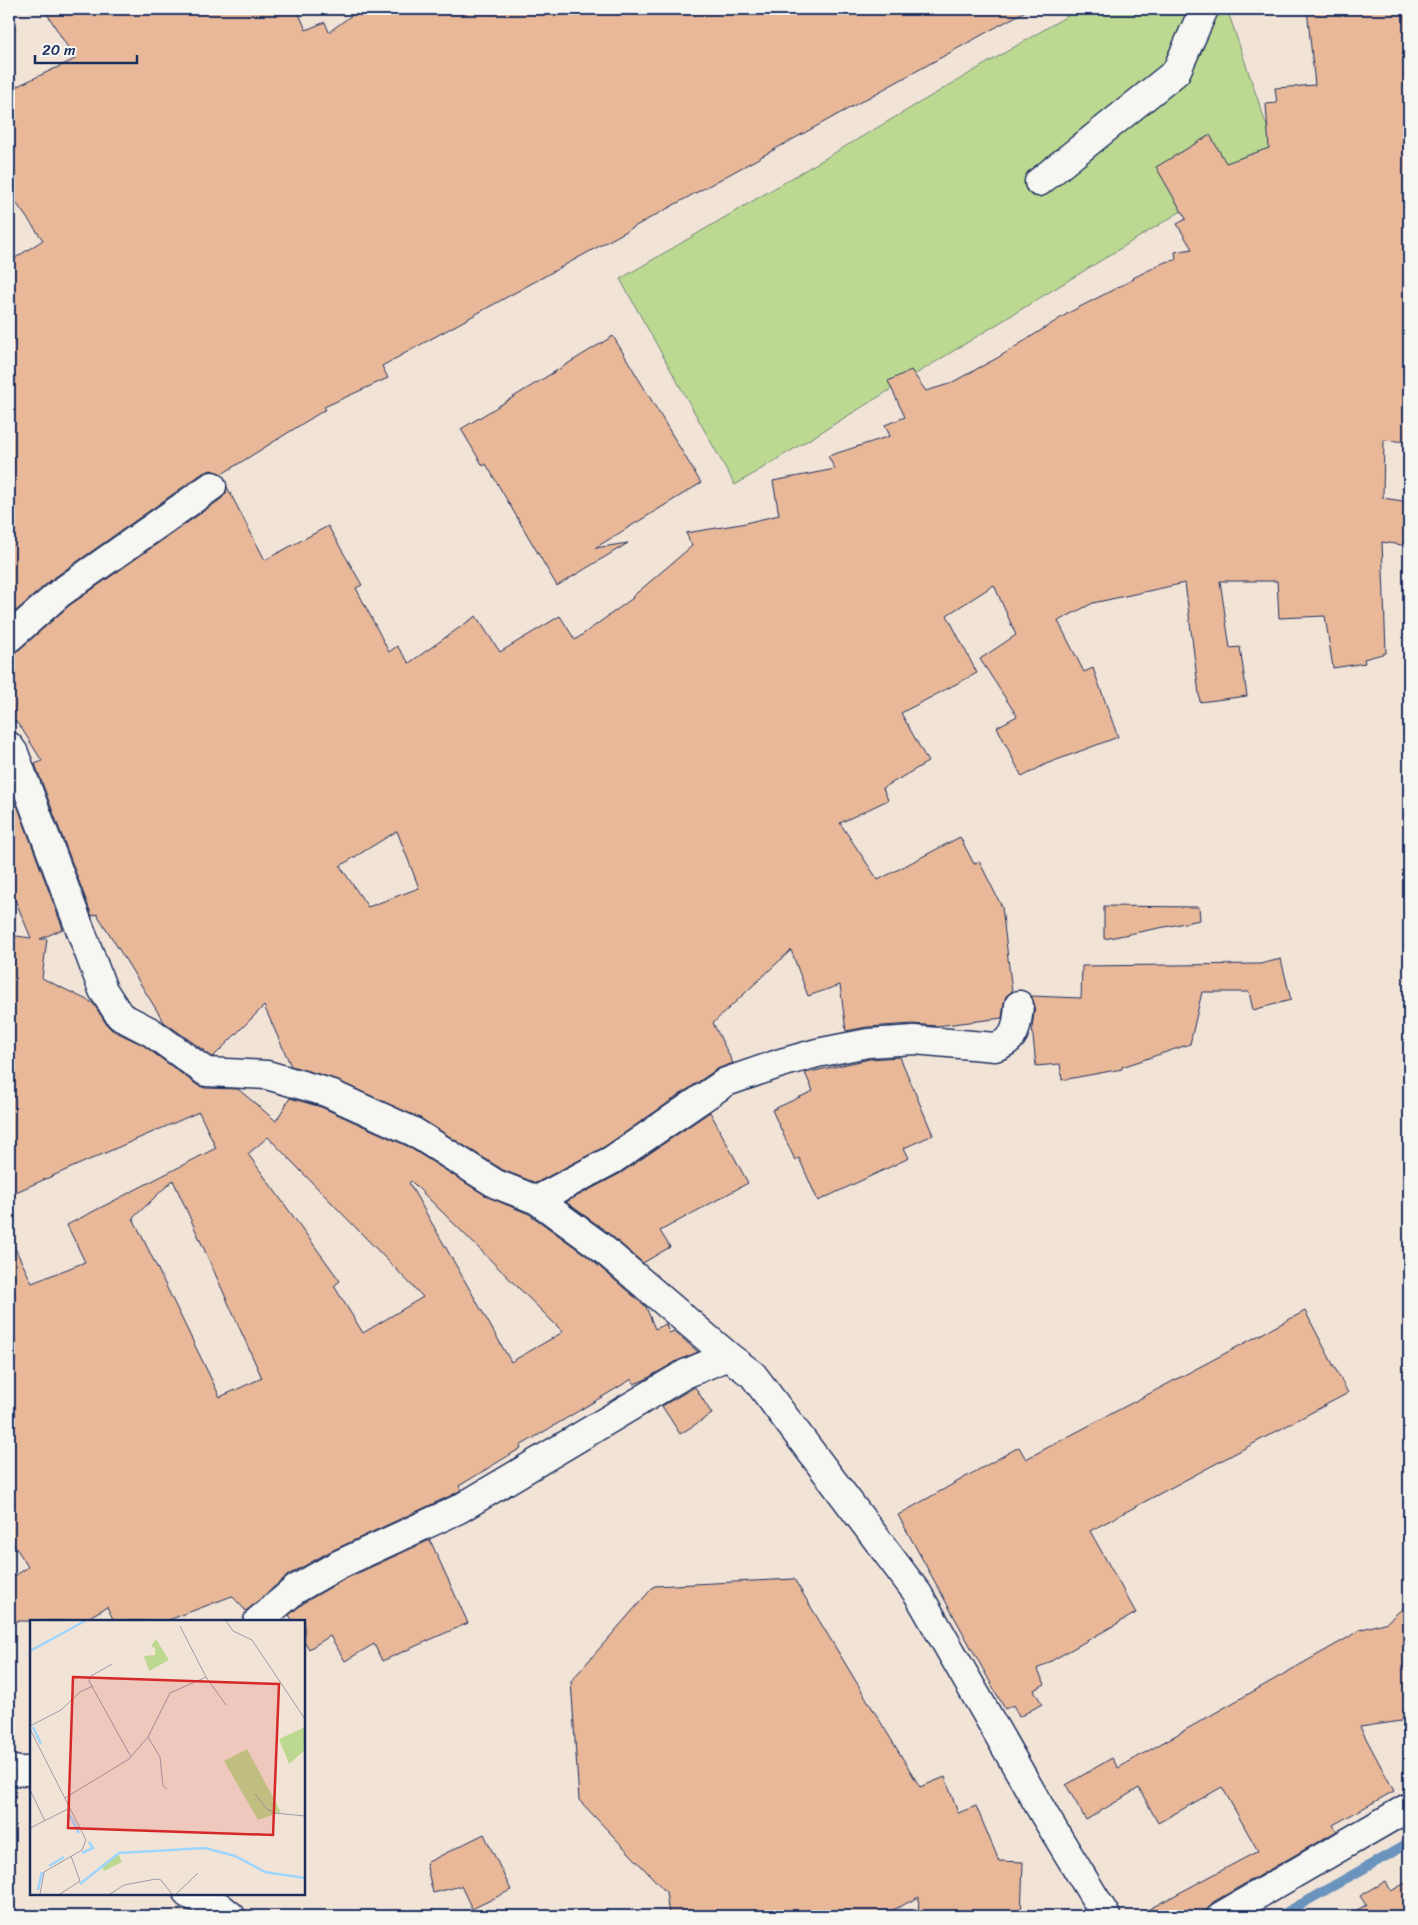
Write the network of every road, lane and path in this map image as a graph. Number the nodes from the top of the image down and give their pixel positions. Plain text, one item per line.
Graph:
1 (1204, 9) edge
2 (1038, 182) dead end
3 (212, 486) dead end
4 (9, 638) edge
5 (9, 746) edge
6 (1019, 1005) dead end
7 (537, 1200) junction
8 (728, 1356) junction
9 (259, 1620) edge
10 (9, 1769) edge
11 (30, 1771) edge
12 (1409, 1807) edge
13 (191, 1895) edge
14 (1227, 1915) edge
15 (231, 1916) edge
16 (1106, 1916) edge

1 - 2 street
3 - 4 street
5 - 7 street
6 - 7 street
7 - 8 street
8 - 9 street
8 - 16 street
10 - 11 street
12 - 14 street
13 - 15 street

